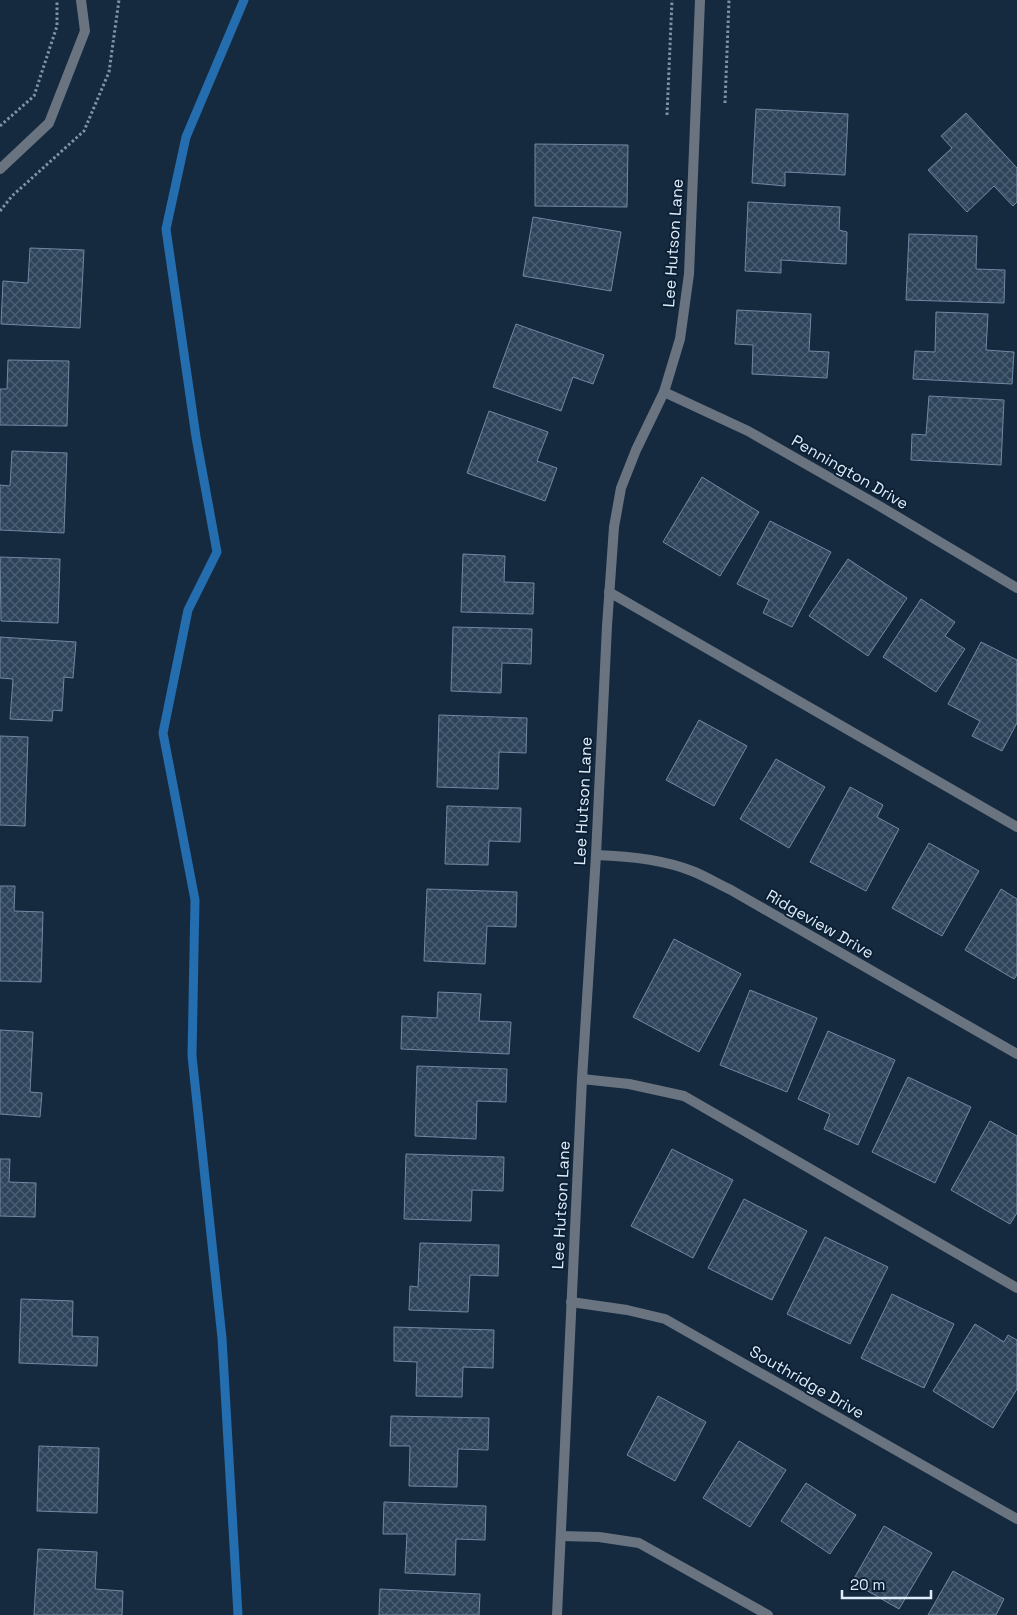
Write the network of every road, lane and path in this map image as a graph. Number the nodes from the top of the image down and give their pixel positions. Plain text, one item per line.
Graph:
1 (57, 0) edge
2 (81, 0) edge
3 (672, 0) edge
4 (700, 0) edge
5 (729, 0) edge
6 (725, 103) dead end
7 (667, 115) dead end
8 (0, 126) edge
9 (0, 169) edge
10 (664, 392) junction
11 (1016, 585) edge
12 (609, 592) junction
13 (1017, 827) edge
14 (596, 855) junction
15 (1017, 1054) edge
16 (582, 1080) junction
17 (1017, 1288) edge
18 (571, 1302) junction
19 (1017, 1519) edge
20 (561, 1536) junction
21 (557, 1615) edge
22 (768, 1615) edge

1 - 8 path
2 - 9 street
3 - 7 path
4 - 10 street, Lee Hutson Lane
5 - 6 path
10 - 11 street, Pennington Drive
10 - 12 street, Lee Hutson Lane
12 - 13 street
12 - 14 street, Lee Hutson Lane
14 - 15 street, Ridgeview Drive
14 - 16 street, Lee Hutson Lane
16 - 17 street
16 - 18 street, Lee Hutson Lane
18 - 19 street, Southridge Drive
18 - 20 street, Lee Hutson Lane
20 - 21 street, Lee Hutson Lane
20 - 22 street

